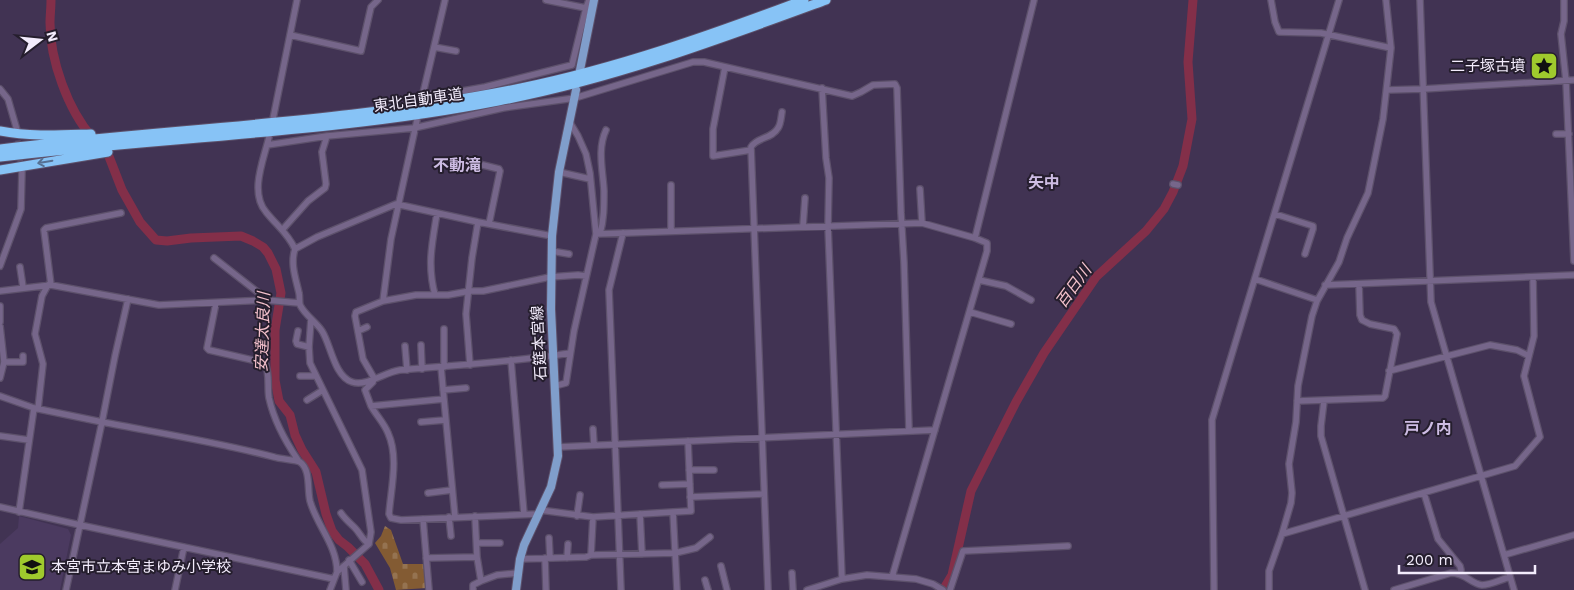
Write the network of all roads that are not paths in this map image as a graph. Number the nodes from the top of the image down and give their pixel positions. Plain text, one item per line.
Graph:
1 (297, 0) edge
2 (378, 0) edge
3 (445, 0) edge
4 (546, 0) edge
5 (589, 0) edge
6 (594, 0) edge
7 (804, 0) edge
8 (826, 0) edge
9 (1034, 0) edge
10 (1271, 0) edge
11 (1338, 0) edge
12 (1386, 0) edge
13 (1420, 0) edge
14 (1564, 0) edge
15 (586, 8) junction
16 (1328, 34) junction
17 (290, 35) junction
18 (434, 47) junction
19 (1392, 48) junction
20 (456, 51) dead end
21 (726, 67) junction
22 (580, 70) dead end
23 (1574, 80) edge
24 (1566, 81) junction
25 (822, 88) junction
26 (0, 89) edge
27 (1423, 89) junction
28 (1387, 90) junction
29 (575, 94) junction
30 (782, 112) dead end
31 (273, 119) dead end
32 (417, 120) dead end
33 (568, 121) junction
34 (414, 128) junction
35 (17, 130) tunnel mouth
36 (606, 130) dead end
37 (0, 131) edge
38 (1556, 134) dead end
39 (1569, 134) junction
40 (182, 136) junction
41 (327, 136) junction
42 (269, 137) dead end
43 (116, 141) junction
44 (85, 144) junction
45 (267, 145) junction
46 (0, 149) edge
47 (751, 150) junction
48 (0, 157) edge
49 (475, 163) dead end
50 (0, 170) edge
51 (22, 170) tunnel mouth
52 (559, 172) junction
53 (590, 180) junction
54 (671, 186) dead end
55 (920, 189) dead end
56 (805, 198) dead end
57 (398, 205) junction
58 (121, 213) dead end
59 (437, 213) junction
60 (1275, 214) junction
61 (478, 222) junction
62 (902, 222) junction
63 (922, 223) junction
64 (489, 224) junction
65 (803, 226) junction
66 (828, 226) junction
67 (754, 228) junction
68 (283, 229) junction
69 (671, 231) junction
70 (623, 233) junction
71 (598, 234) junction
72 (552, 236) junction
73 (974, 238) junction
74 (295, 249) junction
75 (551, 251) junction
76 (569, 254) dead end
77 (1305, 254) dead end
78 (214, 258) dead end
79 (1574, 261) edge
80 (0, 266) edge
81 (20, 266) dead end
82 (1574, 275) edge
83 (586, 276) junction
84 (550, 277) junction
85 (1533, 277) junction
86 (1255, 279) junction
87 (979, 280) junction
88 (1430, 281) junction
89 (1359, 284) junction
90 (49, 285) junction
91 (1325, 285) junction
92 (23, 288) junction
93 (0, 291) edge
94 (470, 291) junction
95 (435, 295) junction
96 (128, 299) junction
97 (266, 300) junction
98 (1032, 300) dead end
99 (1318, 300) junction
100 (383, 301) junction
101 (216, 303) junction
102 (299, 303) junction
103 (0, 306) edge
104 (970, 312) junction
105 (311, 318) junction
106 (0, 322) edge
107 (1011, 324) dead end
108 (0, 326) edge
109 (367, 328) dead end
110 (444, 329) dead end
111 (298, 331) dead end
112 (358, 331) junction
113 (421, 345) dead end
114 (405, 346) dead end
115 (309, 347) junction
116 (570, 353) junction
117 (23, 356) dead end
118 (552, 356) junction
119 (1446, 356) junction
120 (1529, 356) junction
121 (511, 360) junction
122 (4, 362) junction
123 (470, 365) junction
124 (443, 367) junction
125 (422, 369) junction
126 (407, 370) junction
127 (1389, 371) junction
128 (300, 376) dead end
129 (316, 376) junction
130 (0, 378) edge
131 (374, 378) junction
132 (555, 386) junction
133 (466, 388) dead end
134 (323, 390) junction
135 (443, 390) junction
136 (0, 396) edge
137 (444, 399) junction
138 (307, 400) dead end
139 (1324, 400) junction
140 (1297, 401) junction
141 (371, 406) junction
142 (36, 408) junction
143 (446, 420) junction
144 (102, 422) junction
145 (421, 422) dead end
146 (594, 429) dead end
147 (909, 430) junction
148 (935, 430) junction
149 (836, 434) junction
150 (0, 436) edge
151 (762, 438) junction
152 (29, 440) junction
153 (688, 441) junction
154 (615, 444) junction
155 (594, 445) junction
156 (558, 447) junction
157 (298, 460) junction
158 (689, 470) junction
159 (714, 470) dead end
160 (1482, 476) junction
161 (690, 484) junction
162 (662, 485) dead end
163 (452, 490) junction
164 (428, 493) dead end
165 (1424, 493) junction
166 (764, 494) junction
167 (580, 495) dead end
168 (690, 497) junction
169 (0, 507) edge
170 (19, 512) junction
171 (539, 512) junction
172 (673, 512) junction
173 (341, 513) dead end
174 (524, 514) junction
175 (640, 514) junction
176 (475, 516) junction
177 (577, 516) junction
178 (617, 516) junction
179 (1343, 516) junction
180 (452, 517) junction
181 (593, 517) junction
182 (423, 519) junction
183 (80, 525) junction
184 (1282, 534) junction
185 (1574, 535) edge
186 (451, 536) dead end
187 (710, 537) dead end
188 (549, 538) dead end
189 (476, 543) junction
190 (500, 543) dead end
191 (368, 544) junction
192 (568, 544) dead end
193 (1068, 546) dead end
194 (184, 547) junction
195 (675, 552) junction
196 (642, 554) junction
197 (619, 555) junction
198 (1504, 555) junction
199 (590, 556) junction
200 (477, 557) junction
201 (426, 558) junction
202 (547, 558) junction
203 (567, 558) junction
204 (349, 560) junction
205 (520, 560) junction
206 (344, 566) junction
207 (721, 566) dead end
208 (518, 573) junction
209 (792, 573) dead end
210 (1460, 574) junction
211 (335, 576) junction
212 (892, 577) junction
213 (1510, 577) junction
214 (842, 579) junction
215 (480, 580) junction
216 (705, 580) dead end
217 (362, 582) dead end
218 (941, 589) edge
219 (66, 590) edge
220 (176, 590) edge
221 (330, 590) edge
222 (346, 590) edge
223 (430, 590) edge
224 (473, 590) edge
225 (516, 590) edge
226 (546, 590) edge
227 (621, 590) edge
228 (677, 590) edge
229 (708, 590) edge
230 (727, 590) edge
231 (768, 590) edge
232 (792, 590) edge
233 (807, 590) edge
234 (950, 590) edge
235 (1214, 590) edge
236 (1269, 590) edge
237 (1365, 590) edge
238 (1394, 590) edge
239 (1514, 590) edge

1 - 17 street
2 - 17 street
3 - 18 street
4 - 15 street
5 - 15 street
6 - 22 main road
7 - 40 highway, 東北自動車道
8 - 40 highway, 東北自動車道
9 - 73 street
10 - 16 street
11 - 16 street
12 - 19 street
13 - 27 street
14 - 24 street
15 - 18 street
16 - 19 street
16 - 60 street
17 - 31 street
18 - 20 street
19 - 28 street
21 - 25 street
21 - 29 street
21 - 47 street
23 - 24 street
24 - 27 street
24 - 39 street
25 - 62 street
25 - 66 street
26 - 35 street
27 - 28 street
27 - 88 street
28 - 91 street
29 - 33 main road, 石筵本宮線
29 - 34 street
30 - 47 street
32 - 34 street
33 - 52 main road, 石筵本宮線
33 - 53 street
34 - 41 street
34 - 57 street
36 - 71 street
37 - 44 highway
38 - 39 street
39 - 79 street
40 - 43 highway
40 - 43 highway, 東北自動車道
41 - 45 street
41 - 68 street
42 - 45 street
43 - 44 highway, 東北自動車道
43 - 44 highway
44 - 46 highway, 東北自動車道
44 - 48 highway, 東北自動車道
44 -> 50 highway
45 - 68 street
47 - 67 street
49 - 64 street
51 - 80 street
52 - 53 street
52 - 72 main road, 石筵本宮線
53 - 71 street
54 - 69 street
55 - 63 street
56 - 65 street
57 - 59 street
57 - 74 street
57 - 100 street
58 - 90 street
59 - 61 street
59 - 95 street
60 - 77 street
60 - 86 street
61 - 64 street
61 - 94 street
62 - 63 street
62 - 66 street
62 - 147 street
63 - 73 street
64 - 72 street
65 - 66 street
65 - 67 street
66 - 149 street
67 - 69 street
67 - 151 street
68 - 74 street
69 - 70 street
70 - 71 street
70 - 154 street
71 - 83 street
72 - 75 main road, 石筵本宮線
73 - 87 street
74 - 102 street
75 - 76 street
75 - 84 main road, 石筵本宮線
78 - 97 street
81 - 92 street
82 - 85 street
83 - 84 street
83 - 116 street
84 - 94 street
84 - 118 main road, 石筵本宮線
85 - 88 street
85 - 120 street
86 - 99 street
86 - 235 street
87 - 98 street
87 - 104 street
88 - 89 street
88 - 119 street
89 - 91 street
89 - 127 street
90 - 92 street
90 - 96 street
90 - 142 street
91 - 99 street
92 - 93 street
94 - 95 street
94 - 123 street
95 - 100 street
96 - 101 street
96 - 144 street
97 - 101 street
97 - 102 street
99 - 140 street
100 - 112 street
101 - 157 street
102 - 105 street
103 - 106 street
104 - 107 street
104 - 148 street
105 - 115 street
105 - 131 street
108 - 122 street
109 - 112 street
110 - 124 street
111 - 115 street
112 - 131 street
113 - 125 street
114 - 126 street
115 - 129 street
116 - 118 street
116 - 132 street
117 - 122 street
118 - 121 street
118 - 132 main road, 石筵本宮線
119 - 120 street
119 - 127 street
119 - 160 street
120 - 160 street
121 - 123 street
121 - 174 street
122 - 130 street
123 - 124 street
124 - 125 street
124 - 135 street
125 - 126 street
126 - 131 street
127 - 139 street
128 - 129 street
129 - 134 street
131 - 141 street
132 - 156 main road, 石筵本宮線
133 - 135 street
134 - 138 street
134 - 191 street
135 - 137 street
136 - 142 street
137 - 141 street
137 - 143 street
139 - 140 street
139 - 179 street
140 - 184 street
141 - 182 street
142 - 144 street
142 - 152 street
143 - 145 street
143 - 163 street
144 - 157 street
144 - 183 street
146 - 155 street
147 - 148 street
147 - 149 street
148 - 212 street
149 - 151 street
149 - 214 street
150 - 152 street
151 - 153 street
151 - 166 street
152 - 170 street
153 - 154 street
153 - 158 street
154 - 155 street
154 - 178 street
155 - 156 street
156 - 171 main road, 石筵本宮線
157 - 211 street
158 - 159 street
158 - 161 street
160 - 165 street
160 - 198 street
161 - 162 street
161 - 168 street
163 - 164 street
163 - 180 street
165 - 179 street
165 - 210 street
166 - 168 street
166 - 231 street
167 - 177 street
168 - 172 street
169 - 170 street
170 - 183 street
171 - 174 street
171 - 177 street
171 - 205 main road, 石筵本宮線
172 - 175 street
172 - 195 street
173 - 191 street
174 - 176 street
175 - 178 street
175 - 196 street
176 - 180 street
176 - 189 street
177 - 181 street
178 - 181 street
178 - 197 street
179 - 184 street
179 - 237 street
180 - 182 street
180 - 186 street
181 - 199 street
182 - 201 street
183 - 194 street
183 - 219 street
184 - 236 street
185 - 198 street
187 - 195 street
188 - 202 street
189 - 190 street
189 - 200 street
191 - 204 street
192 - 203 street
193 - 234 street
194 - 211 street
194 - 220 street
195 - 196 street
195 - 228 street
196 - 197 street
197 - 199 street
197 - 227 street
198 - 213 street
199 - 203 street
200 - 201 street
200 - 215 street
201 - 223 street
202 - 203 street
202 - 205 street
202 - 226 street
204 - 206 street
204 - 217 street
205 - 208 main road, 石筵本宮線
206 - 211 street
206 - 222 street
207 - 230 street
208 - 215 street
208 - 225 main road, 石筵本宮線
209 - 232 street
210 - 213 street
210 - 238 street
211 - 221 street
212 - 214 street
212 - 218 street
213 - 239 street
214 - 233 street
215 - 224 street
216 - 229 street

